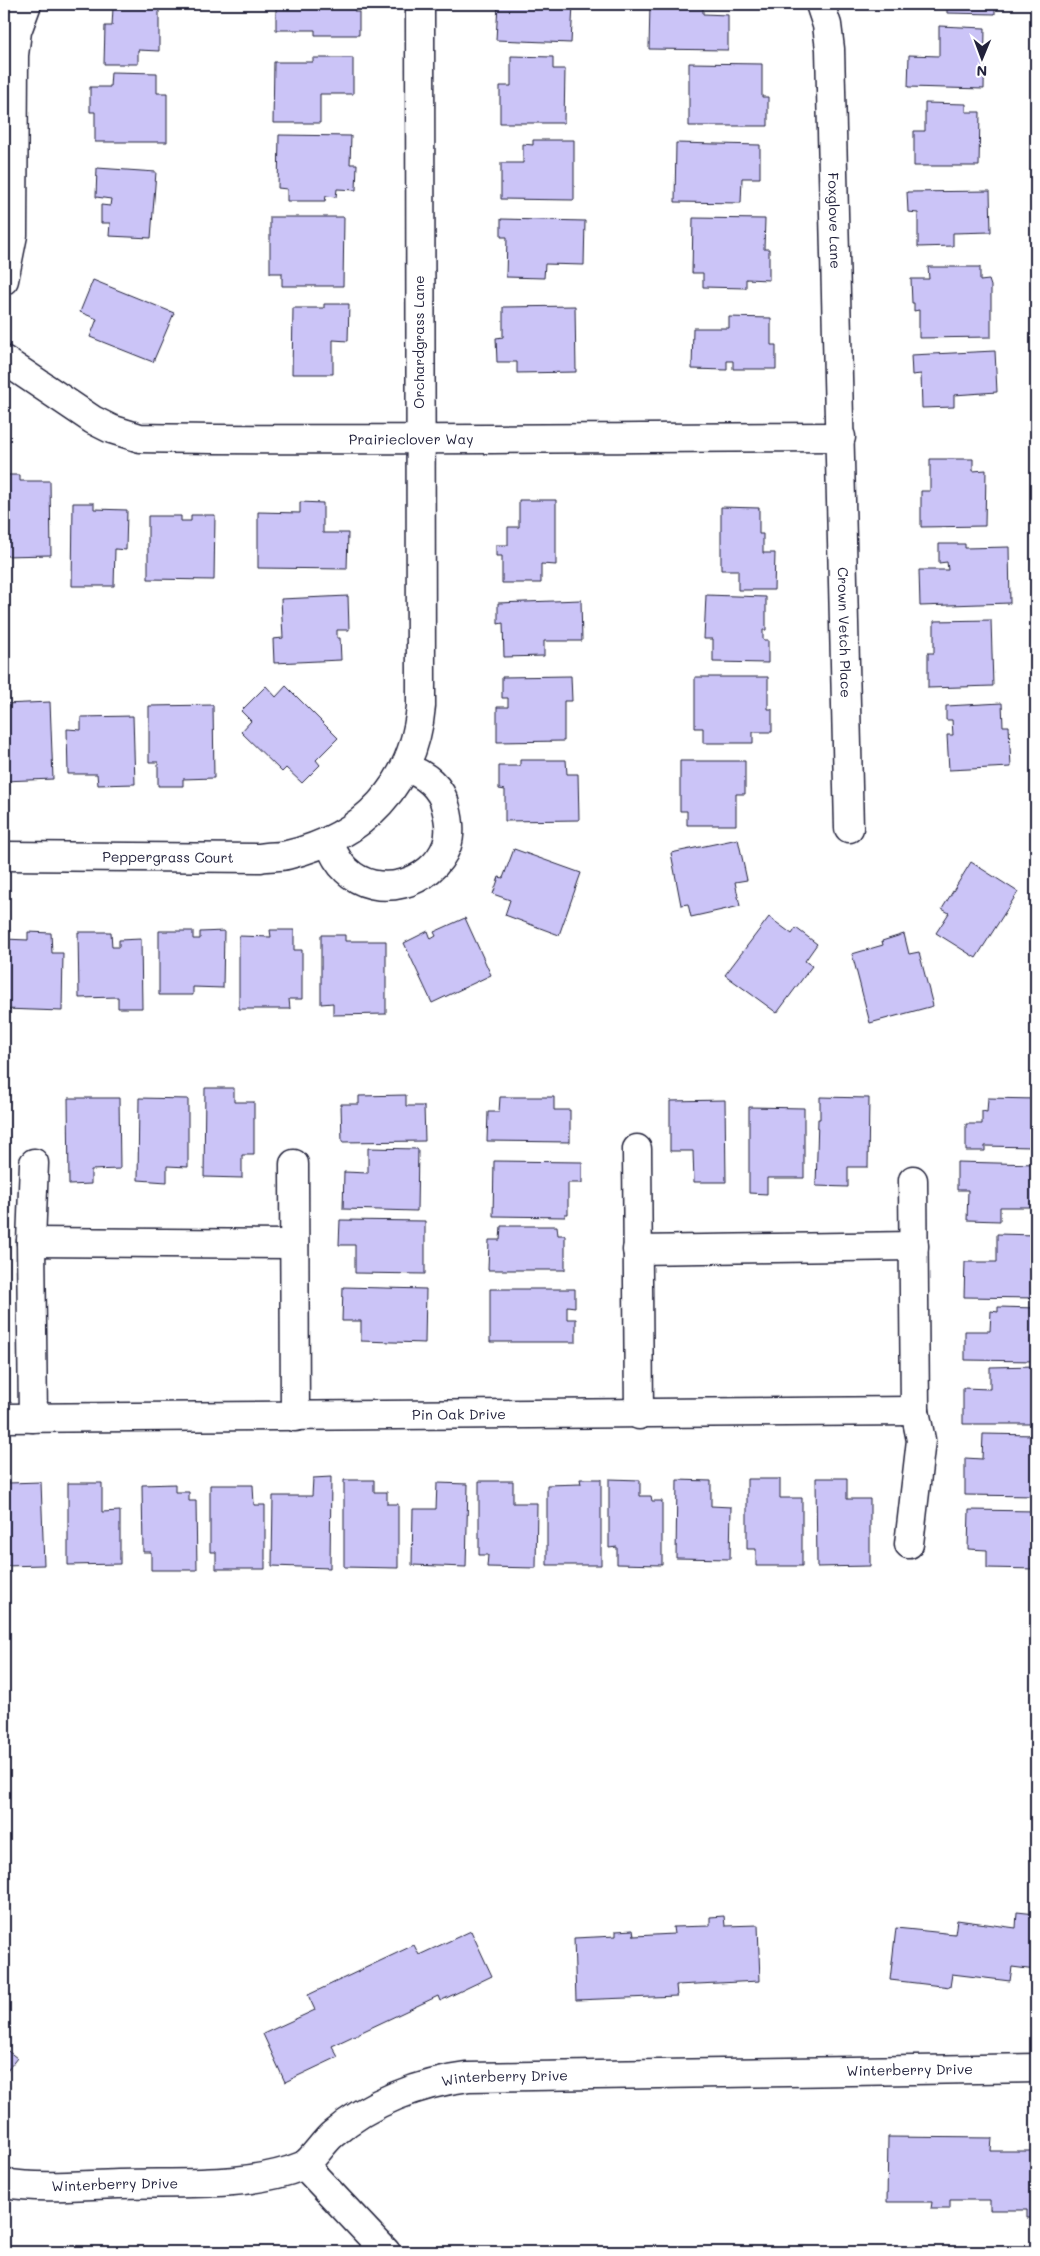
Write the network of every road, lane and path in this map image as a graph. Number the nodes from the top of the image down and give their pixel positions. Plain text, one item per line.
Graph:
1 (27, 4) edge
2 (420, 4) edge
3 (820, 4) edge
4 (4, 280) edge
5 (4, 360) edge
6 (841, 437) junction
7 (419, 440) junction
8 (405, 768) junction
9 (375, 810) joint
10 (849, 828) dead end
11 (328, 841) junction
12 (4, 856) edge
13 (637, 1149) dead end
14 (34, 1163) dead end
15 (294, 1164) dead end
16 (912, 1180) dead end
17 (31, 1242) junction
18 (294, 1244) junction
19 (914, 1246) junction
20 (637, 1250) junction
21 (915, 1412) junction
22 (639, 1415) junction
23 (295, 1417) junction
24 (4, 1418) edge
25 (33, 1418) junction
26 (909, 1544) dead end
27 (1036, 2068) edge
28 (304, 2165) junction
29 (4, 2183) edge
30 (386, 2252) edge

1 - 4 street
2 - 7 street, Orchardgrass Lane
3 - 6 street, Foxglove Lane
5 - 7 street, Prairieclover Way
6 - 7 street, Prairieclover Way
6 - 10 street, Crown Vetch Place
7 - 8 street, Orchardgrass Lane
8 - 9 street, Orchardgrass Lane
8 - 11 street
9 - 11 street, Peppergrass Court
11 - 12 street, Peppergrass Court
13 - 20 street
14 - 17 street
15 - 18 street
16 - 19 street
17 - 18 street
17 - 25 street
18 - 23 street
19 - 20 street
19 - 21 street
20 - 22 street
21 - 22 street, Pin Oak Drive
21 - 26 street
22 - 23 street, Pin Oak Drive
23 - 25 street, Pin Oak Drive
24 - 25 street, Pin Oak Drive
27 - 28 street, Winterberry Drive
28 - 29 street, Winterberry Drive
28 - 30 street

